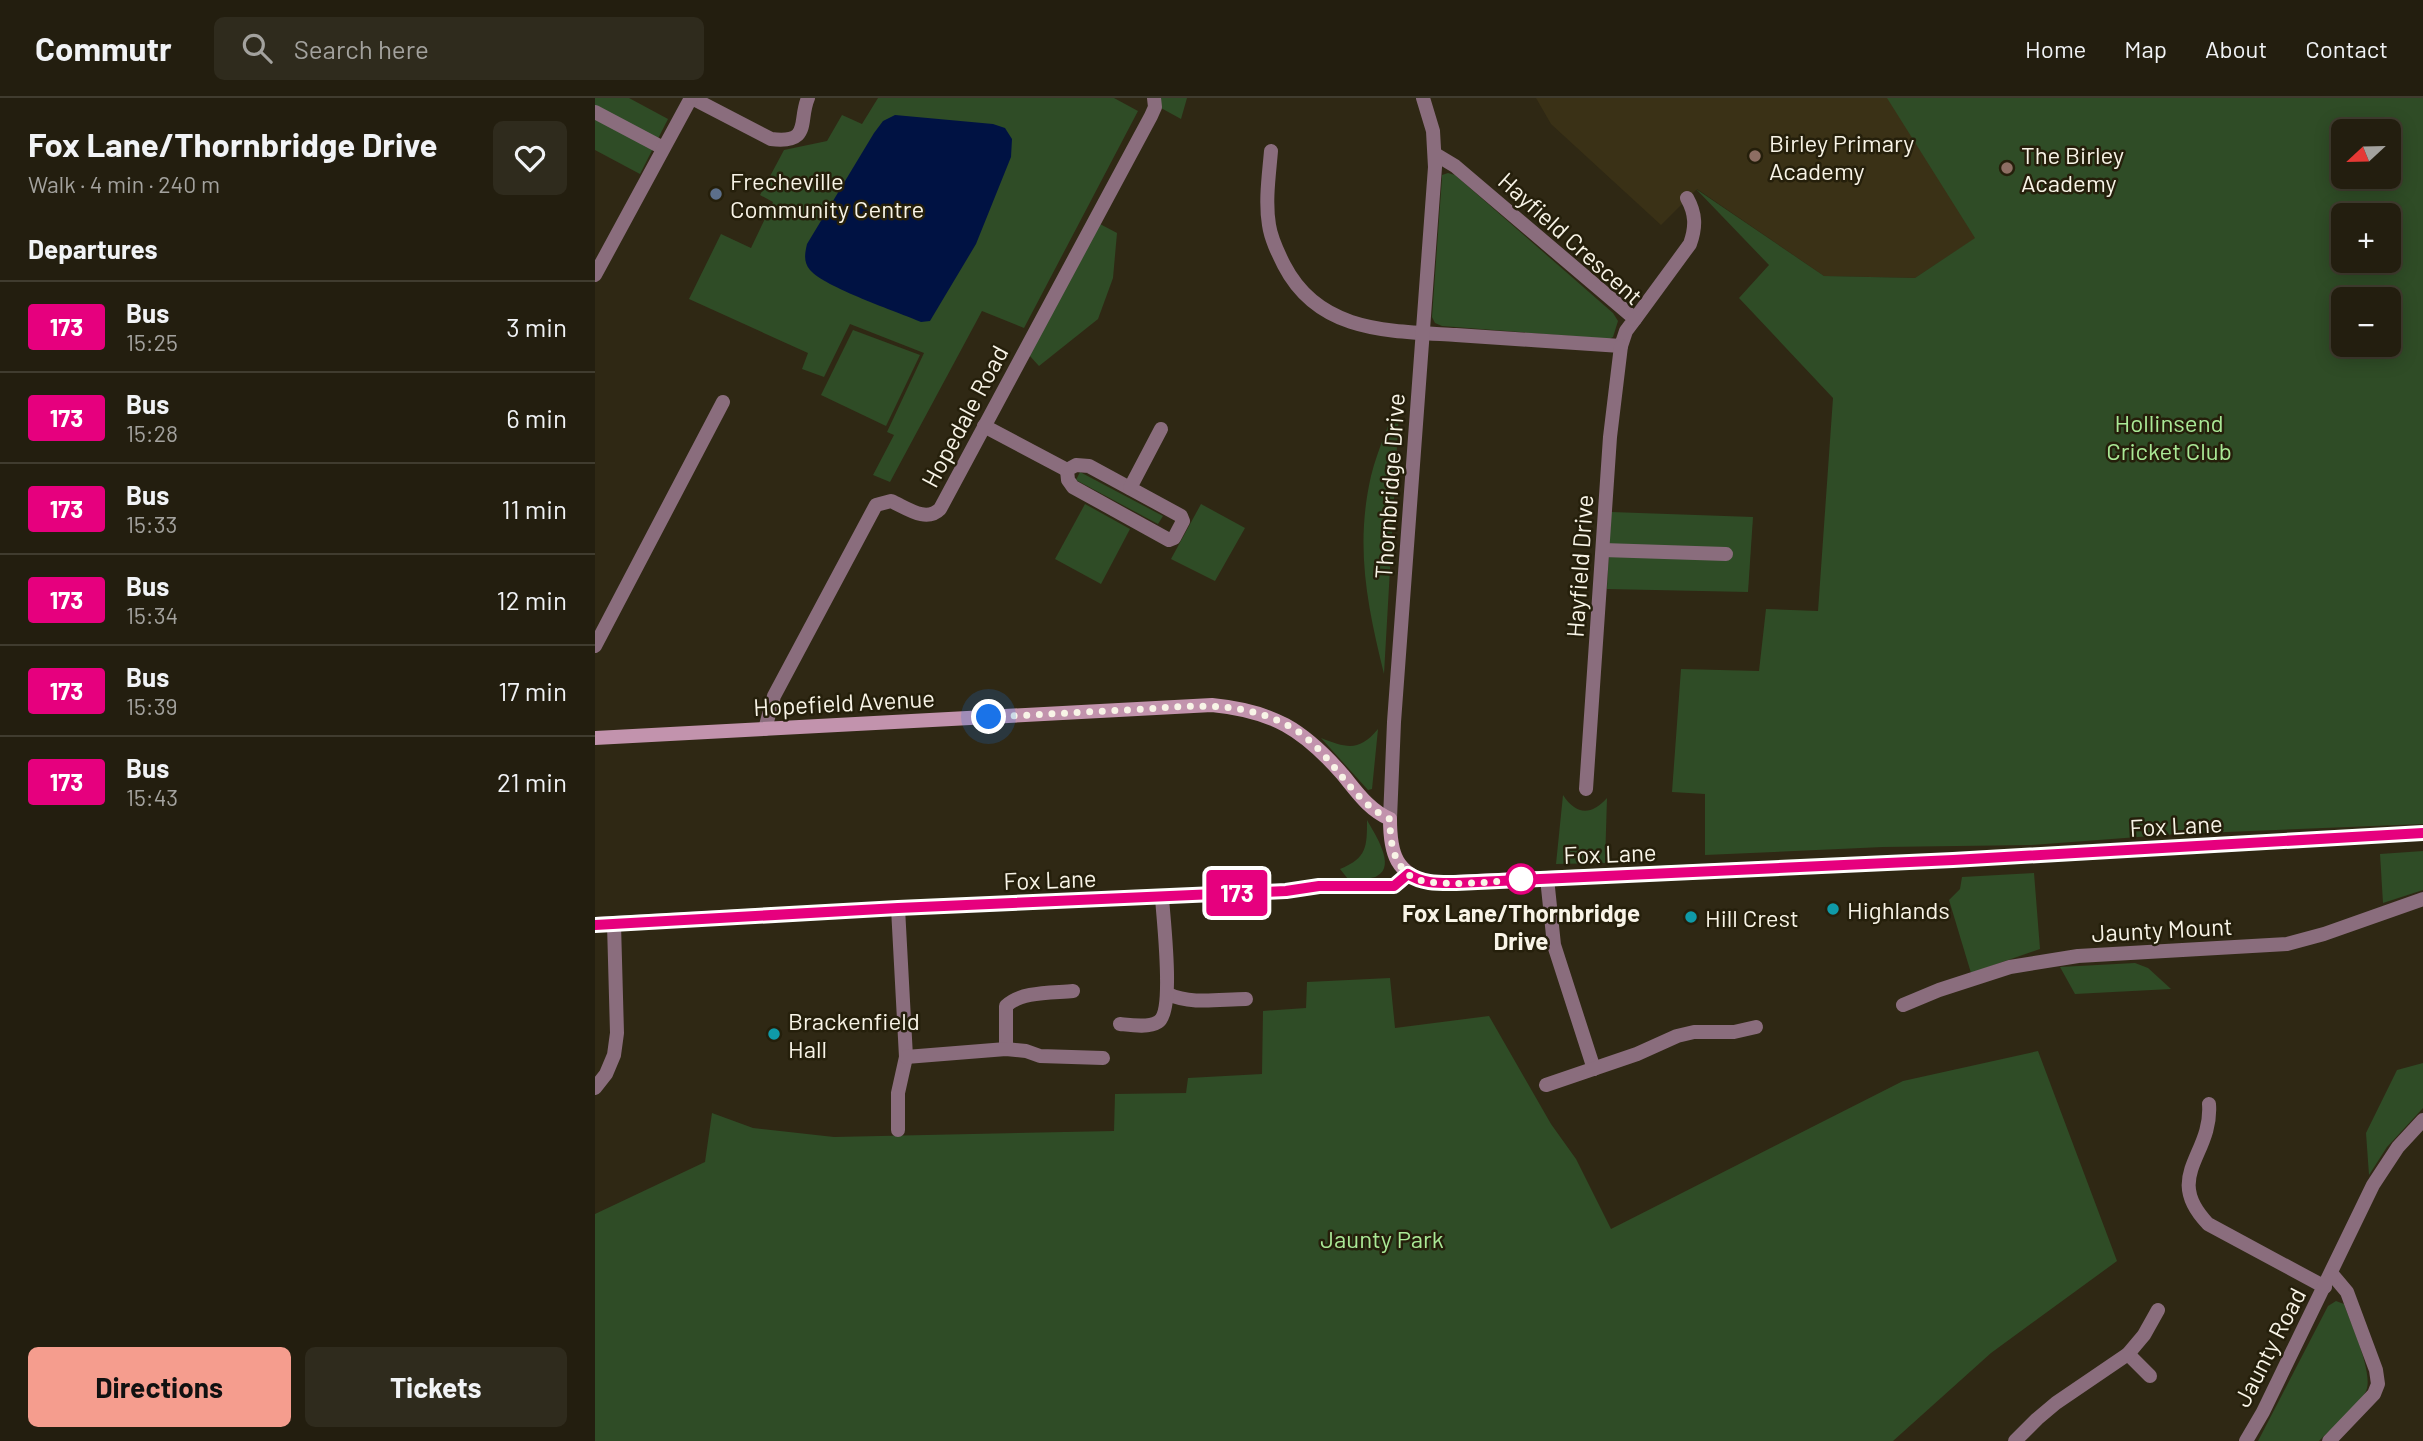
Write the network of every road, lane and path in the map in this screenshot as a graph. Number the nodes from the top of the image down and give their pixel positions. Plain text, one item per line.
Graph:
1 (691, 98) edge
2 (808, 98) edge
3 (1154, 98) edge
4 (1423, 98) edge
5 (595, 112) edge
6 (663, 148) junction
7 (1271, 151) dead end
8 (1435, 154) junction
9 (1687, 198) dead end
10 (595, 275) edge
11 (1635, 319) junction
12 (1423, 333) junction
13 (1621, 345) junction
14 (723, 402) dead end
15 (984, 426) junction
16 (1161, 429) dead end
17 (1067, 470) junction
18 (1131, 488) junction
19 (1603, 550) junction
20 (1726, 554) dead end
21 (595, 646) edge
22 (765, 729) junction
23 (595, 738) edge
24 (1586, 789) dead end
25 (1390, 819) junction
26 (2423, 833) edge
27 (1408, 874) junction
28 (1547, 878) junction
29 (1162, 897) junction
30 (2423, 899) edge
31 (898, 908) junction
32 (614, 923) junction
33 (595, 925) edge
34 (1073, 991) dead end
35 (1168, 994) junction
36 (1246, 999) dead end
37 (1903, 1006) dead end
38 (1120, 1024) dead end
39 (1756, 1027) dead end
40 (1006, 1049) junction
41 (907, 1057) junction
42 (1103, 1058) dead end
43 (1594, 1069) junction
44 (1546, 1085) dead end
45 (595, 1088) edge
46 (2209, 1104) dead end
47 (2423, 1119) edge
48 (898, 1130) dead end
49 (2331, 1273) junction
50 (2325, 1287) junction
51 (2158, 1310) dead end
52 (2128, 1354) junction
53 (2150, 1376) dead end
54 (2015, 1441) edge
55 (2246, 1441) edge
56 (2329, 1441) edge

1 - 2 street
1 - 6 street
3 - 15 street, Hopedale Road
4 - 8 street, Thornbridge Drive
5 - 6 street
6 - 10 street
7 - 12 street, Hayfield Crescent
8 - 11 street, Hayfield Crescent
8 - 12 street, Thornbridge Drive
9 - 11 street
11 - 13 street, Hayfield Crescent
12 - 13 street, Hayfield Crescent
12 - 25 street, Thornbridge Drive
13 - 19 street, Hayfield Drive
14 - 21 street
15 - 17 street
15 - 22 street, Hopedale Road
16 - 18 street
17 - 18 street
17 - 18 street
19 - 20 street
19 - 24 street, Hayfield Drive
22 - 23 street, Hopefield Avenue
22 - 25 street, Hopefield Avenue
25 - 27 street, Thornbridge Drive
26 - 28 street, Fox Lane
27 - 28 street, Fox Lane
27 - 29 street, Fox Lane
28 - 43 street
29 - 31 street, Fox Lane
29 - 35 street
30 - 37 street, Jaunty Mount
31 - 32 street, Fox Lane
31 - 41 street
32 - 33 street, Fox Lane
32 - 45 street
34 - 40 street
35 - 36 street
35 - 38 street
39 - 43 street
40 - 41 street
40 - 42 street
41 - 48 street
43 - 44 street
46 - 50 street
47 - 49 street, Jaunty Road
49 - 50 street, Jaunty Road
49 - 56 street, Jaunty Road
50 - 55 street, Jaunty Road
51 - 52 street
52 - 53 street
52 - 54 street

